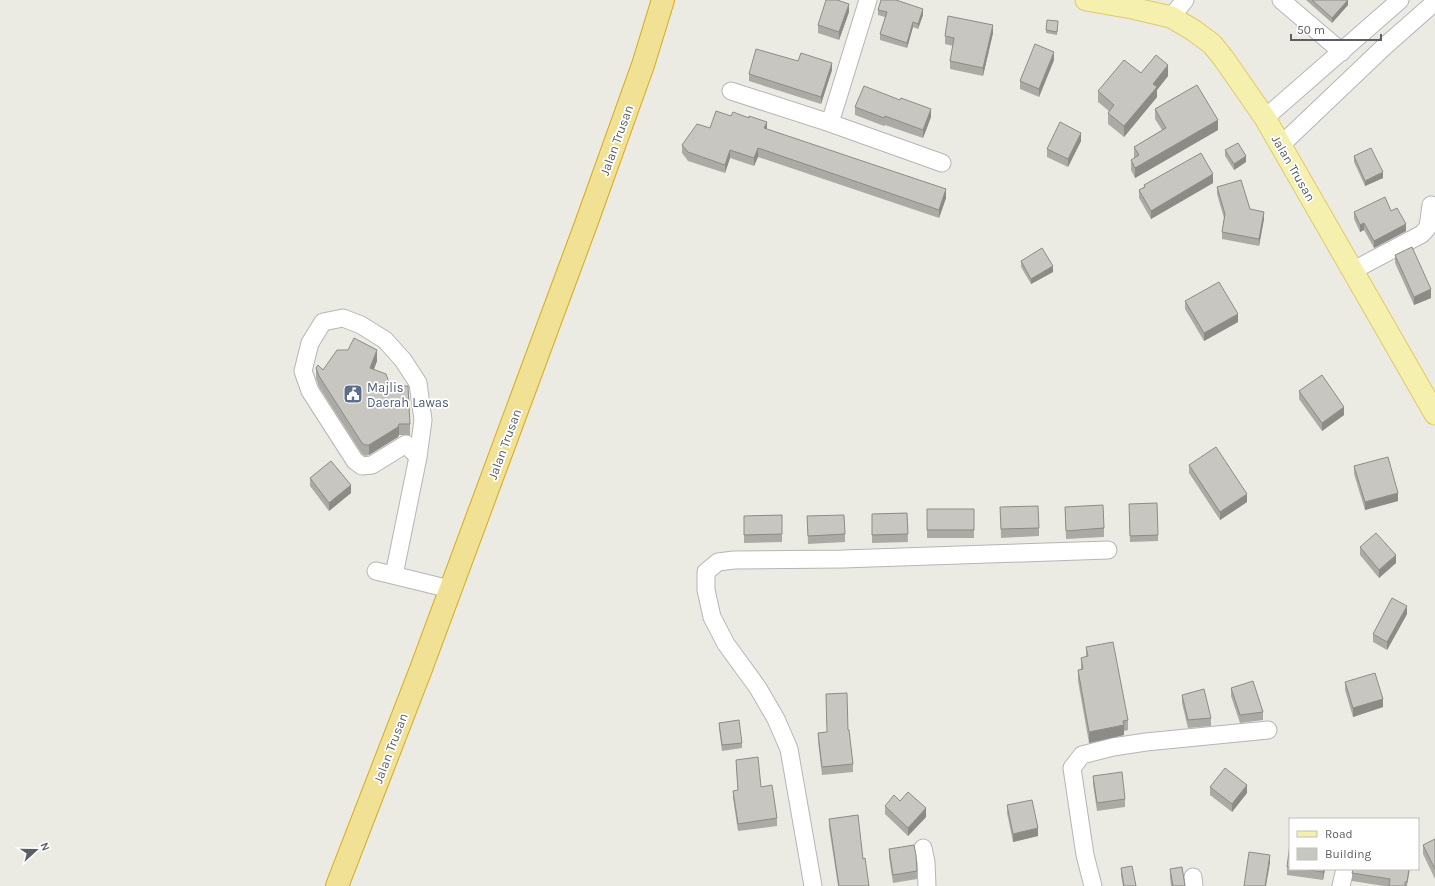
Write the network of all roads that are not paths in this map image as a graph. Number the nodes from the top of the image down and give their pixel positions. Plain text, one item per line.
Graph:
1 (663, 0) edge
2 (868, 0) edge
3 (1086, 0) edge
4 (1185, 0) edge
5 (1281, 0) edge
6 (1400, 0) edge
7 (1435, 2) edge
8 (1171, 18) junction
9 (1342, 52) junction
10 (731, 91) dead end
11 (1265, 118) junction
12 (830, 123) junction
13 (1281, 145) junction
14 (942, 163) dead end
15 (1431, 205) dead end
16 (1352, 271) junction
17 (403, 360) junction
18 (1435, 414) edge
19 (406, 444) junction
20 (418, 457) junction
21 (1108, 550) dead end
22 (376, 570) dead end
23 (394, 575) junction
24 (450, 589) junction
25 (1268, 730) dead end
26 (923, 848) dead end
27 (1345, 870) edge
28 (337, 886) edge
29 (813, 886) edge
30 (927, 886) edge
31 (1093, 886) edge
32 (1341, 886) edge

1 - 24 highway, Jalan Trusan
2 - 12 street
3 - 8 main road, Jalan Trusan
4 - 8 street
5 - 9 street
6 - 9 street
7 - 13 street
8 - 11 main road, Jalan Trusan
9 - 11 street
10 - 12 street
11 - 13 main road, Jalan Trusan
12 - 14 street
13 - 16 main road, Jalan Trusan
15 - 16 street
16 - 18 main road, Jalan Trusan
17 - 19 street
17 - 19 street
17 - 20 street
19 - 20 street
20 - 23 street
21 - 29 street
22 - 23 street
23 - 24 street
24 - 28 highway, Jalan Trusan
25 - 31 street
26 - 30 street
27 - 32 street

